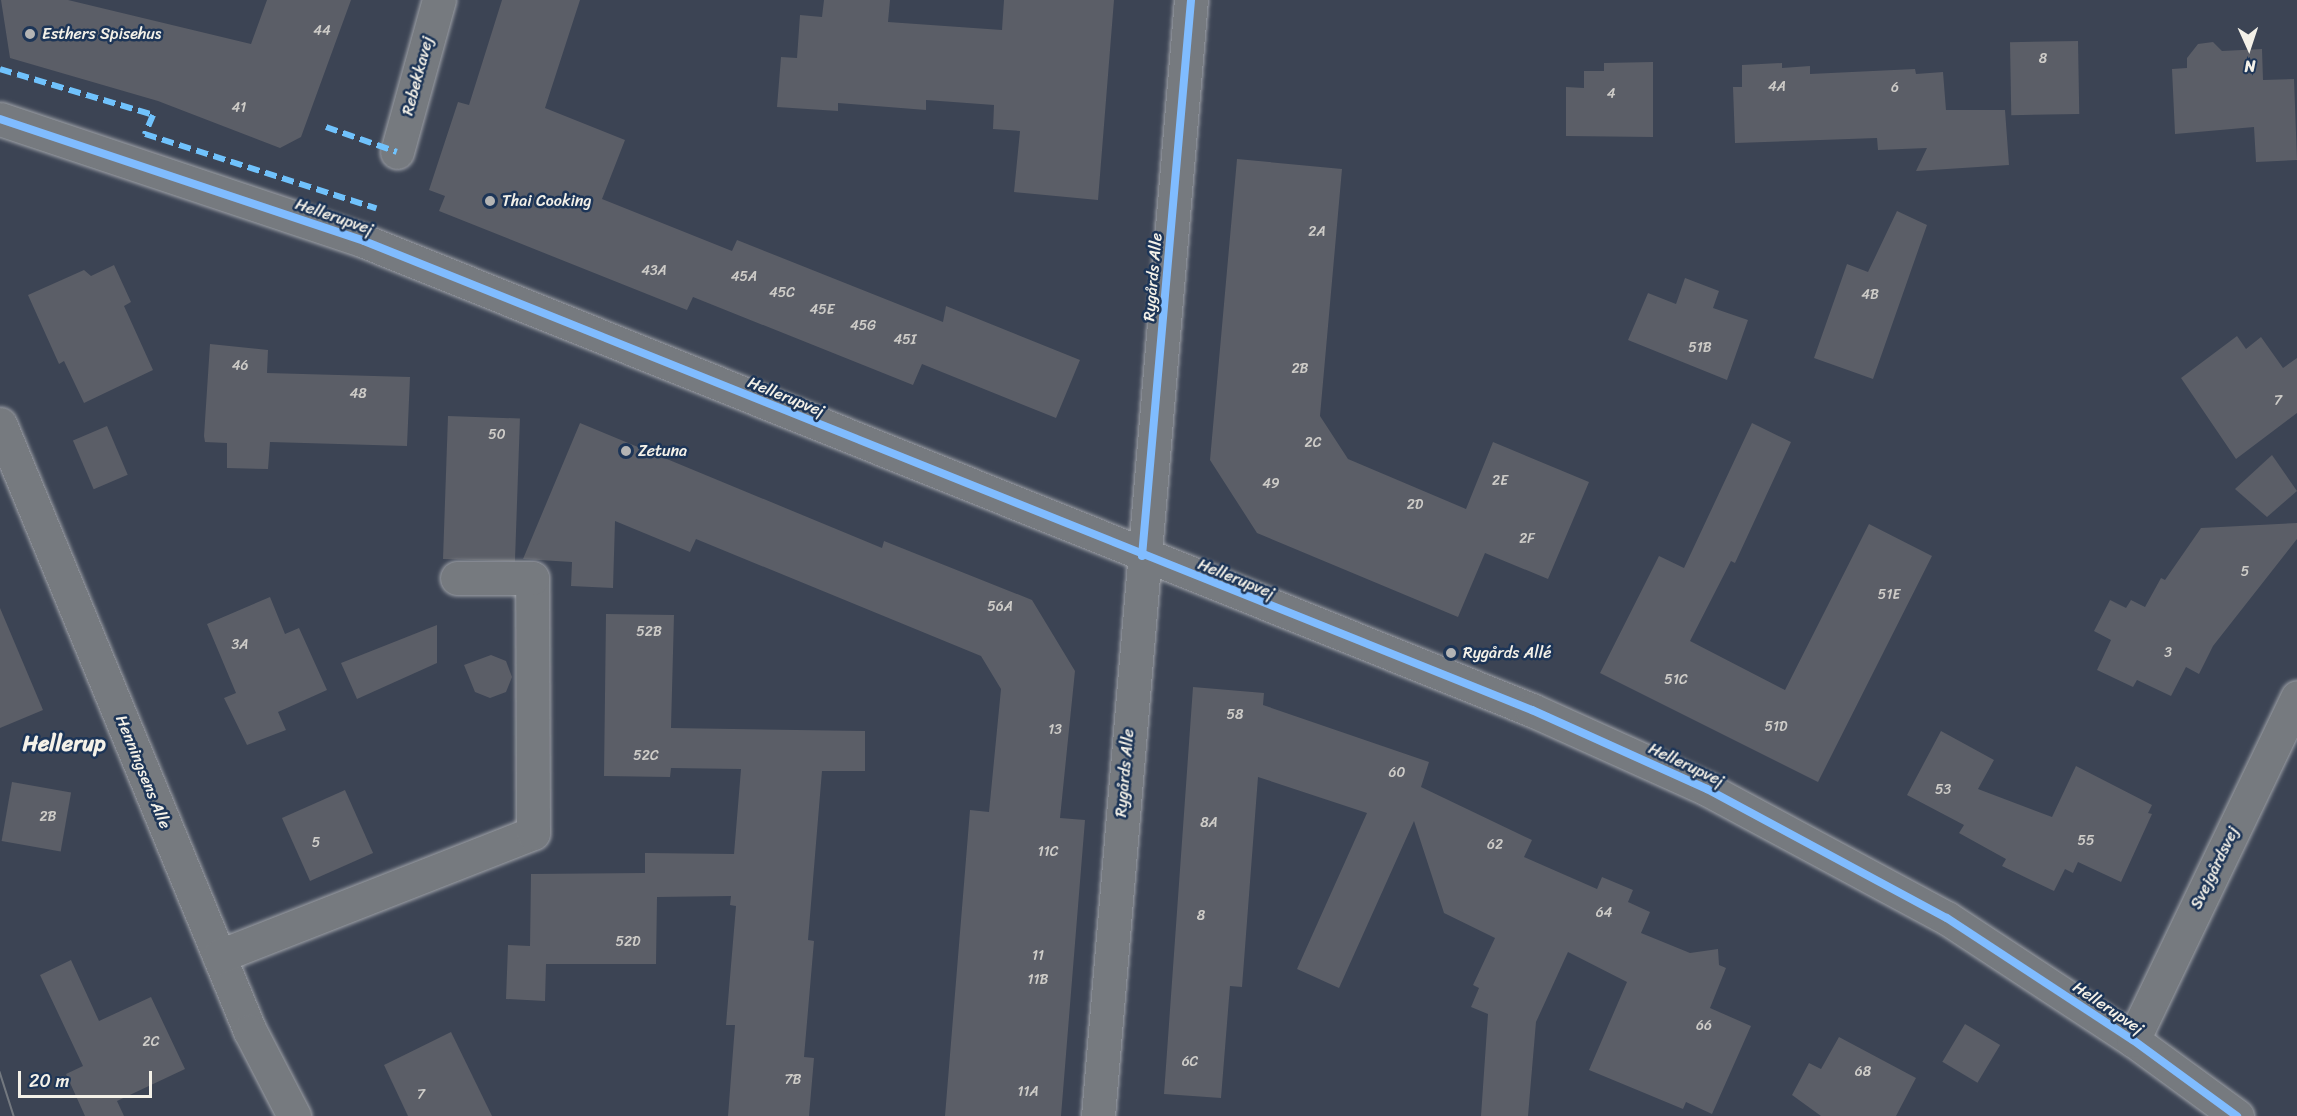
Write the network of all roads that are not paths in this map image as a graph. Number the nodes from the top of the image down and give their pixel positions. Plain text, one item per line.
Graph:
1 (439, 0) edge
2 (1191, 0) edge
3 (0, 119) edge
4 (397, 152) dead end
5 (0, 424) edge
6 (1143, 556) junction
7 (457, 578) dead end
8 (2297, 697) edge
9 (219, 956) junction
10 (2133, 1040) junction
11 (294, 1116) edge
12 (1098, 1116) edge
13 (2237, 1116) edge

1 - 4 street, Rebekkavej
2 - 6 street, Rygårds Alle
3 - 6 street, Hellerupvej
5 - 9 street, Henningsens Alle
6 - 10 street, Hellerupvej
6 - 12 street, Rygårds Alle
7 - 9 street
8 - 10 street, Svejgårdsvej
9 - 11 street, Henningsens Alle
10 - 13 street, Hellerupvej

